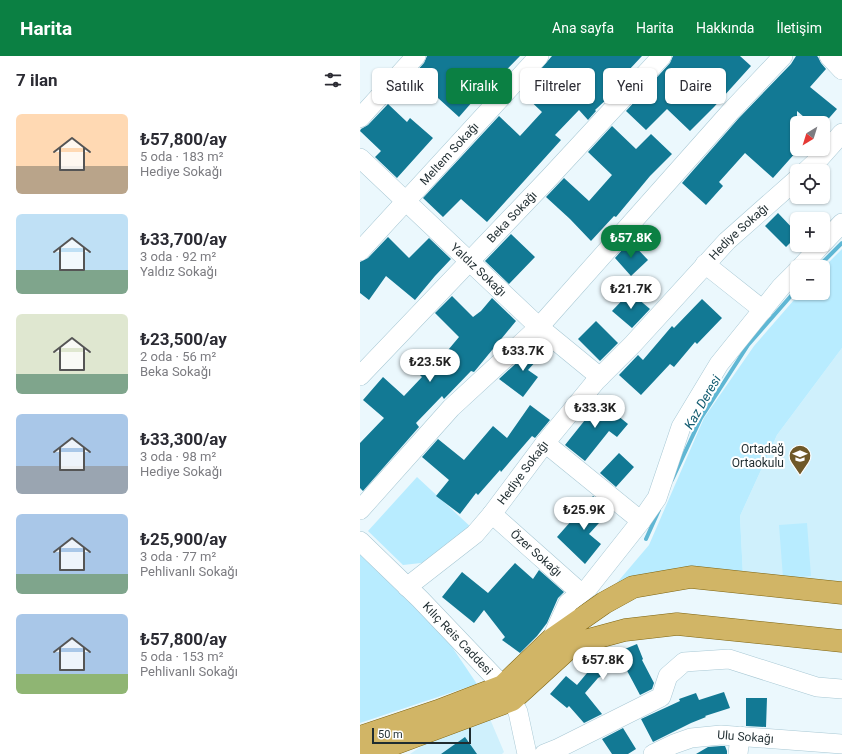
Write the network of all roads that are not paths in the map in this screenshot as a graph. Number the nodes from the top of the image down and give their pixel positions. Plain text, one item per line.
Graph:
1 (416, 56) edge
2 (540, 56) edge
3 (662, 56) edge
4 (783, 56) edge
5 (829, 56) edge
6 (842, 70) edge
7 (360, 118) edge
8 (842, 133) edge
9 (360, 158) edge
10 (814, 164) edge
11 (790, 185) edge
12 (406, 201) junction
13 (842, 223) edge
14 (830, 236) edge
15 (360, 251) edge
16 (815, 252) edge
17 (807, 260) edge
18 (469, 261) junction
19 (705, 264) junction
20 (790, 279) edge
21 (763, 310) junction
22 (539, 327) junction
23 (360, 376) edge
24 (600, 377) junction
25 (545, 443) junction
26 (360, 510) edge
27 (492, 514) junction
28 (641, 521) junction
29 (360, 541) edge
30 (407, 587) junction
31 (581, 593) junction
32 (842, 593) edge
33 (551, 640) junction
34 (842, 641) edge
35 (842, 688) edge
36 (508, 693) junction
37 (360, 738) edge
38 (842, 744) edge
39 (739, 745) edge
40 (367, 754) edge
41 (527, 754) edge
42 (544, 754) edge
43 (653, 754) edge

1 - 7 street
2 - 12 street, Meltem Sokağı
3 - 18 street, Beka Sokağı
4 - 22 street
5 - 6 street
8 - 10 street
9 - 12 street, Yaldız Sokağı
11 - 19 street, Hediye Sokağı
12 - 15 street, Meltem Sokağı
12 - 18 street, Yaldız Sokağı
13 - 14 street
16 - 17 street
18 - 22 street, Yaldız Sokağı
18 - 23 street, Beka Sokağı
19 - 21 street
19 - 24 street, Hediye Sokağı
20 - 21 street
21 - 28 street
22 - 24 street, Yaldız Sokağı
22 - 26 street
24 - 25 street, Hediye Sokağı
25 - 27 street, Hediye Sokağı
25 - 28 street
27 - 30 street, Hediye Sokağı
27 - 31 street, Özer Sokağı
28 - 31 street
29 - 30 street, Kılıç Reis Caddesi
30 - 36 street, Kılıç Reis Caddesi
31 - 33 street
32 - 33 main road
33 - 36 main road
34 - 36 main road
35 - 42 street
36 - 37 main road
36 - 40 main road
36 - 41 street, Kılıç Reis Caddesi
38 - 39 street, Ulu Sokağı
39 - 43 street, Ulu Sokağı

